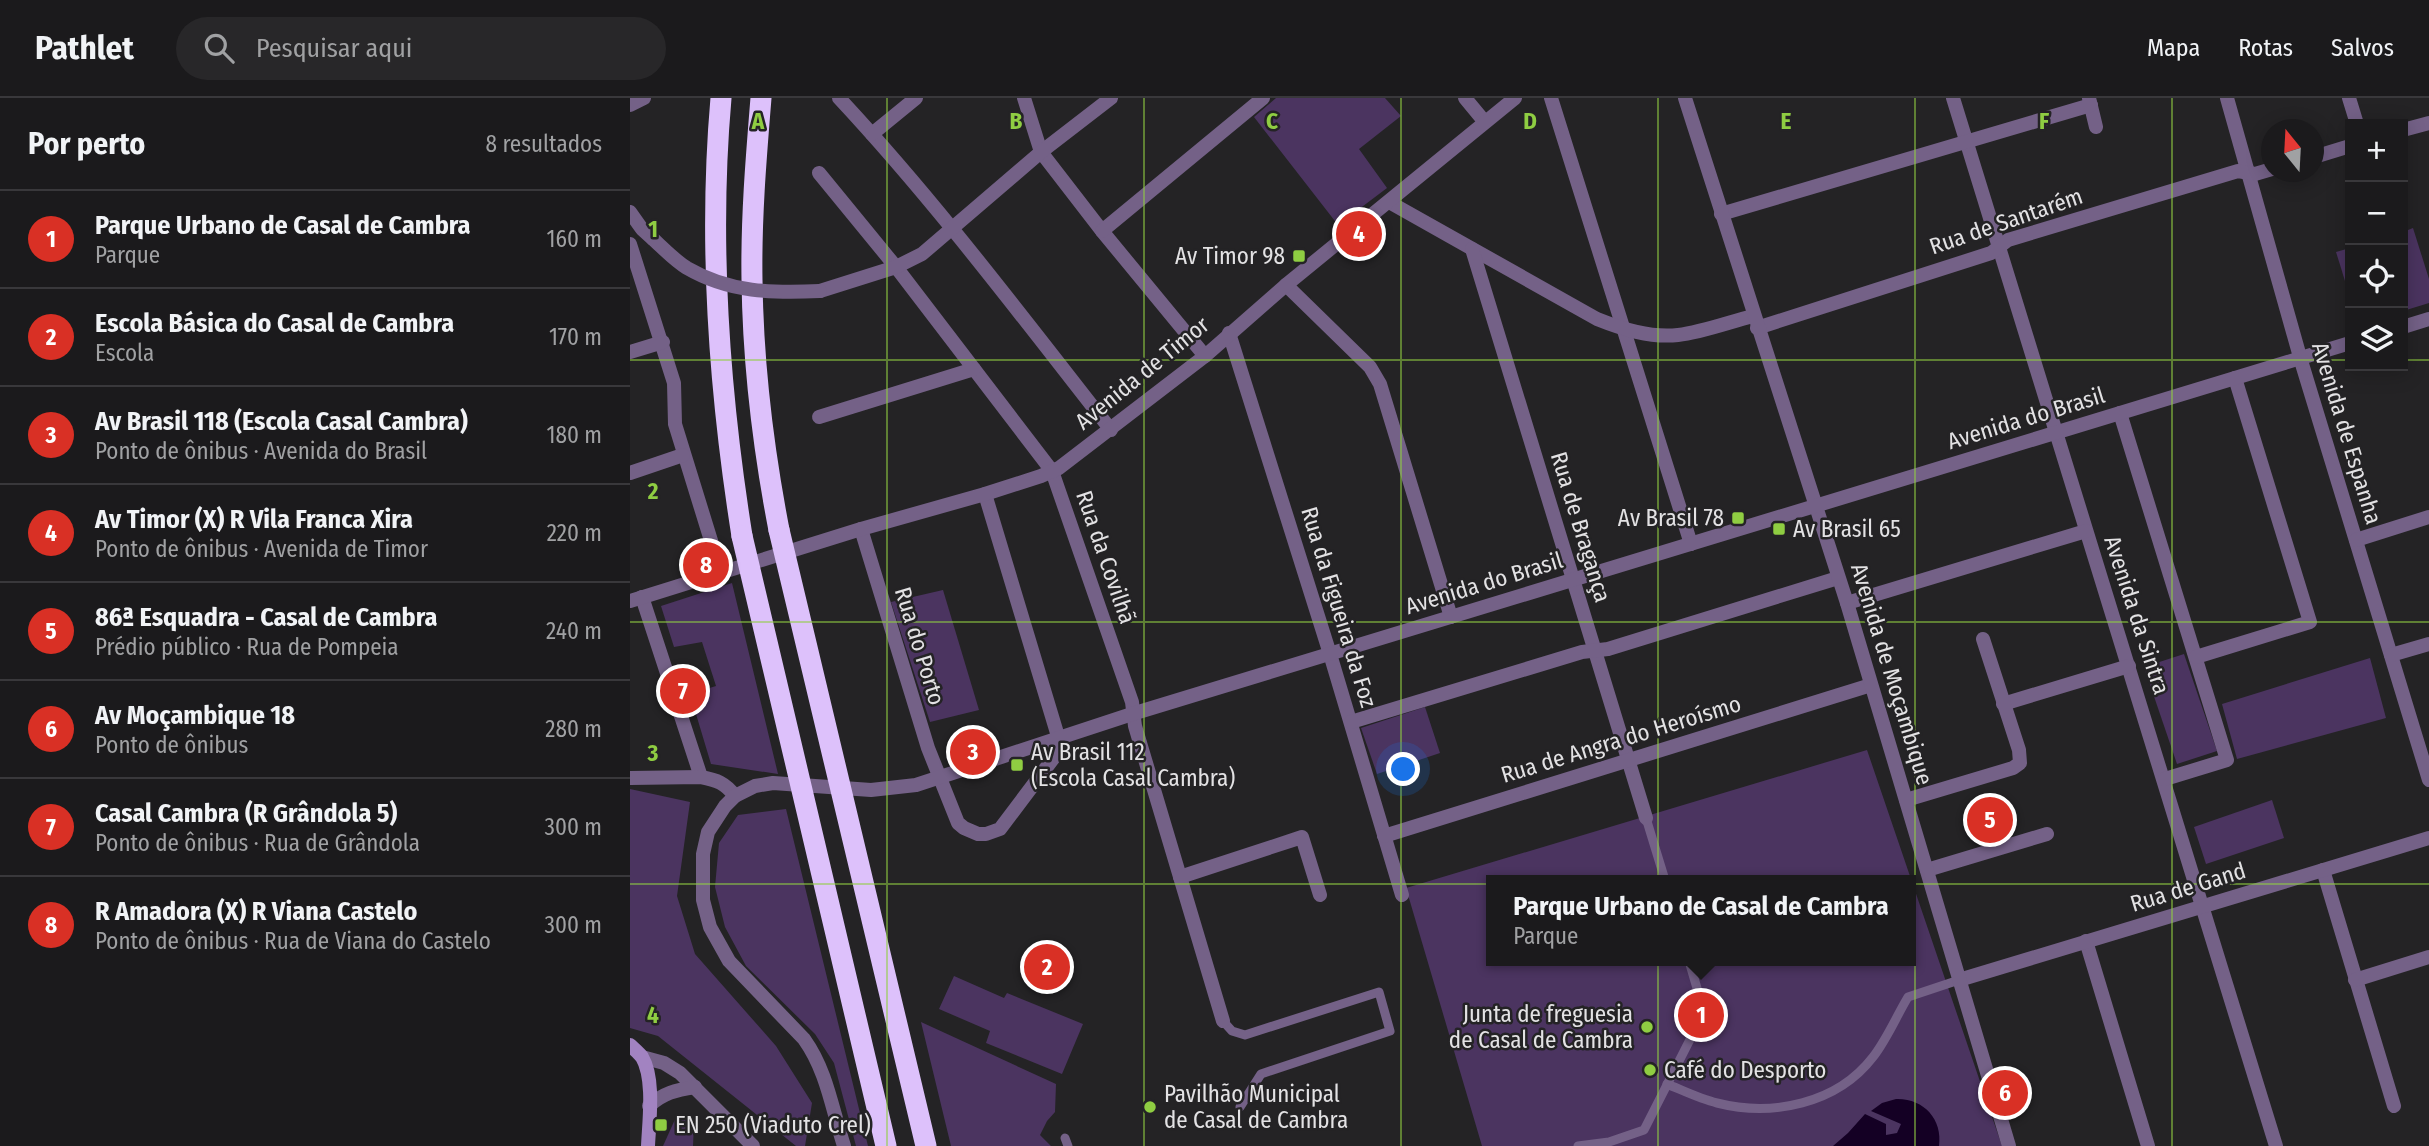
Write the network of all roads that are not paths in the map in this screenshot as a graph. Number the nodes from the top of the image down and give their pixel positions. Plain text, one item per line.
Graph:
1 (644, 98) edge
2 (720, 98) edge
3 (761, 98) edge
4 (839, 98) edge
5 (916, 98) edge
6 (1024, 98) edge
7 (1111, 98) edge
8 (1264, 98) edge
9 (1465, 98) edge
10 (1515, 98) edge
11 (1551, 98) edge
12 (1685, 98) edge
13 (1954, 98) edge
14 (2227, 98) edge
15 (2349, 98) edge
16 (2090, 102) edge
17 (630, 105) edge
18 (2355, 119) edge
19 (1484, 121) junction
20 (2429, 122) edge
21 (2096, 127) dead end
22 (2408, 128) edge
23 (872, 134) junction
24 (1967, 142) junction
25 (2345, 148) edge
26 (1041, 152) junction
27 (2324, 154) edge
28 (2261, 172) edge
29 (819, 173) dead end
30 (2247, 173) junction
31 (1389, 202) junction
32 (630, 212) edge
33 (1721, 214) junction
34 (951, 229) junction
35 (1102, 232) junction
36 (630, 243) edge
37 (1998, 248) junction
38 (1472, 249) junction
39 (896, 267) junction
40 (1286, 285) junction
41 (2429, 319) edge
42 (1755, 322) junction
43 (2408, 325) edge
44 (1623, 329) junction
45 (1229, 333) junction
46 (663, 342) junction
47 (2345, 345) edge
48 (630, 352) edge
49 (1205, 356) junction
50 (2301, 358) junction
51 (974, 369) junction
52 (2235, 378) junction
53 (2120, 413) junction
54 (819, 417) dead end
55 (1111, 430) junction
56 (2056, 433) junction
57 (683, 455) junction
58 (1052, 471) junction
59 (630, 473) edge
60 (985, 494) junction
61 (1815, 506) junction
62 (2429, 517) edge
63 (861, 529) junction
64 (2086, 531) junction
65 (2356, 540) junction
66 (1691, 544) junction
67 (721, 573) junction
68 (1838, 578) junction
69 (1573, 580) junction
70 (636, 599) edge
71 (1847, 603) junction
72 (1451, 617) junction
73 (1983, 639) dead end
74 (2429, 644) edge
75 (1595, 651) junction
76 (1330, 654) junction
77 (2391, 655) junction
78 (2196, 657) junction
79 (2129, 666) junction
80 (1871, 685) junction
81 (2003, 704) junction
82 (1132, 714) junction
83 (1351, 722) junction
84 (1058, 737) junction
85 (1628, 761) junction
86 (2428, 773) edge
87 (941, 776) junction
88 (701, 777) junction
89 (630, 778) edge
90 (2165, 779) junction
91 (735, 796) junction
92 (1906, 800) junction
93 (1646, 818) joint
94 (2048, 834) dead end
95 (1384, 836) junction
96 (2429, 838) edge
97 (1927, 870) junction
98 (2323, 870) junction
99 (1663, 875) edge
100 (1180, 877) junction
101 (1320, 895) dead end
102 (1402, 895) dead end
103 (2203, 906) junction
104 (2086, 941) junction
105 (2429, 957) edge
106 (1690, 966) edge
107 (1959, 980) junction
108 (2356, 980) junction
109 (1223, 1021) joint
110 (630, 1045) edge
111 (642, 1057) junction
112 (1667, 1084) junction
113 (695, 1087) junction
114 (649, 1106) junction
115 (2394, 1106) dead end
116 (1240, 1107) dead end
117 (842, 1144) edge
118 (648, 1146) edge
119 (753, 1146) edge
120 (886, 1146) edge
121 (926, 1146) edge
122 (1578, 1146) edge
123 (2010, 1146) edge
124 (2148, 1146) edge
125 (2276, 1146) edge

1 - 17 street
2 - 120 highway, bridge
3 - 121 highway, bridge
4 - 23 street
5 - 23 street
6 - 26 street
7 - 26 street
8 - 35 street
9 - 19 street
10 - 19 street, Avenida de Timor
11 - 44 street
12 - 33 street, Avenida de Moçambique
13 - 24 street, Avenida da Sintra
14 - 30 street, Avenida de Espanha
15 - 18 street
16 - 21 street
16 - 24 street
19 - 31 street, Avenida de Timor
20 - 22 street
23 - 34 street
24 - 33 street
24 - 37 street, Avenida da Sintra
25 - 27 street
26 - 34 street
26 - 35 street
28 - 30 street, Rua de Santarém
29 - 39 street, Rua da Covilhã
30 - 37 street, Rua de Santarém
30 - 50 street, Avenida de Espanha
31 - 38 street, Rua de Santarém
31 - 40 street, Avenida de Timor
32 - 39 street, bridge
33 - 42 street, Avenida de Moçambique
34 - 39 street
34 - 55 street
35 - 49 street
36 - 46 street
37 - 42 street, Rua de Santarém
37 - 56 street, Avenida da Sintra
38 - 44 street, Rua de Santarém
38 - 69 street, Rua de Bragança
39 - 51 street, Rua da Covilhã
40 - 45 street, Avenida de Timor
40 - 72 street
41 - 43 street
42 - 44 street, Rua de Santarém
42 - 61 street, Avenida de Moçambique
44 - 66 street
45 - 49 street, Avenida de Timor
45 - 76 street, Rua da Figueira da Foz
46 - 48 street
46 - 57 street
47 - 50 street, Avenida do Brasil
49 - 55 street, Avenida de Timor
50 - 52 street, Avenida do Brasil
50 - 65 street, Avenida de Espanha
51 - 54 street
51 - 58 street, Rua da Covilhã
52 - 53 street, Avenida do Brasil
52 - 78 street
53 - 56 street, Avenida do Brasil
53 - 78 street
55 - 58 street, Avenida de Timor
56 - 61 street, Avenida do Brasil
56 - 64 street, Avenida da Sintra
57 - 59 street
57 - 67 street
58 - 60 street, Avenida de Timor
58 - 82 street, Rua da Covilhã
60 - 63 street, Avenida de Timor
60 - 84 street
61 - 66 street, Avenida do Brasil
61 - 68 street, Avenida de Moçambique
62 - 65 street
63 - 67 street, Avenida de Timor
63 - 87 street, Rua do Porto
64 - 71 street
64 - 79 street, Avenida da Sintra
65 - 77 street, Avenida de Espanha
66 - 69 street, Avenida do Brasil
67 - 70 street, Avenida de Timor
68 - 71 street, Avenida de Moçambique
68 - 75 street
69 - 72 street, Avenida do Brasil
69 - 75 street, Rua de Bragança
70 - 88 street
71 - 80 street, Avenida de Moçambique
72 - 76 street, Avenida do Brasil
73 - 81 street
74 - 77 street
75 - 83 street
75 - 85 street, Rua de Bragança
76 - 82 street, Avenida do Brasil
76 - 83 street, Rua da Figueira da Foz
77 - 86 street, Avenida de Espanha
78 - 90 street
79 - 81 street
79 - 90 street, Avenida da Sintra
80 - 85 street, Rua de Angra do Heroísmo
80 - 92 street, Avenida de Moçambique
81 - 92 street
82 - 84 street, Avenida do Brasil
82 - 100 street, Rua da Covilhã
83 - 95 street, Rua da Figueira da Foz
84 - 87 street, Avenida do Brasil
84 - 87 street, Rua do Porto
85 - 93 street, Rua de Bragança
85 - 95 street, Rua de Angra do Heroísmo
87 - 91 street, Avenida do Brasil
88 - 89 street
88 - 91 street
90 - 103 street, Avenida da Sintra
91 - 117 street
92 - 97 street, Avenida de Moçambique
93 - 99 lane
94 - 97 street
95 - 102 street, Rua da Figueira da Foz
96 - 98 street, Rua de Gand
97 - 107 street, Avenida de Moçambique
98 - 103 street, Rua de Gand
98 - 108 street
100 - 101 street
100 - 109 street, Rua da Covilhã
103 - 104 street, Rua de Gand
103 - 125 street, Avenida da Sintra
104 - 107 street, Rua de Gand
104 - 124 street
105 - 108 street
106 - 112 lane
107 - 112 lane
107 - 123 street, Avenida de Moçambique
108 - 115 street
109 - 116 lane
110 - 111 main road
111 - 113 street
111 - 114 main road
112 - 122 lane
113 - 114 street
113 - 119 street
114 - 118 main road

